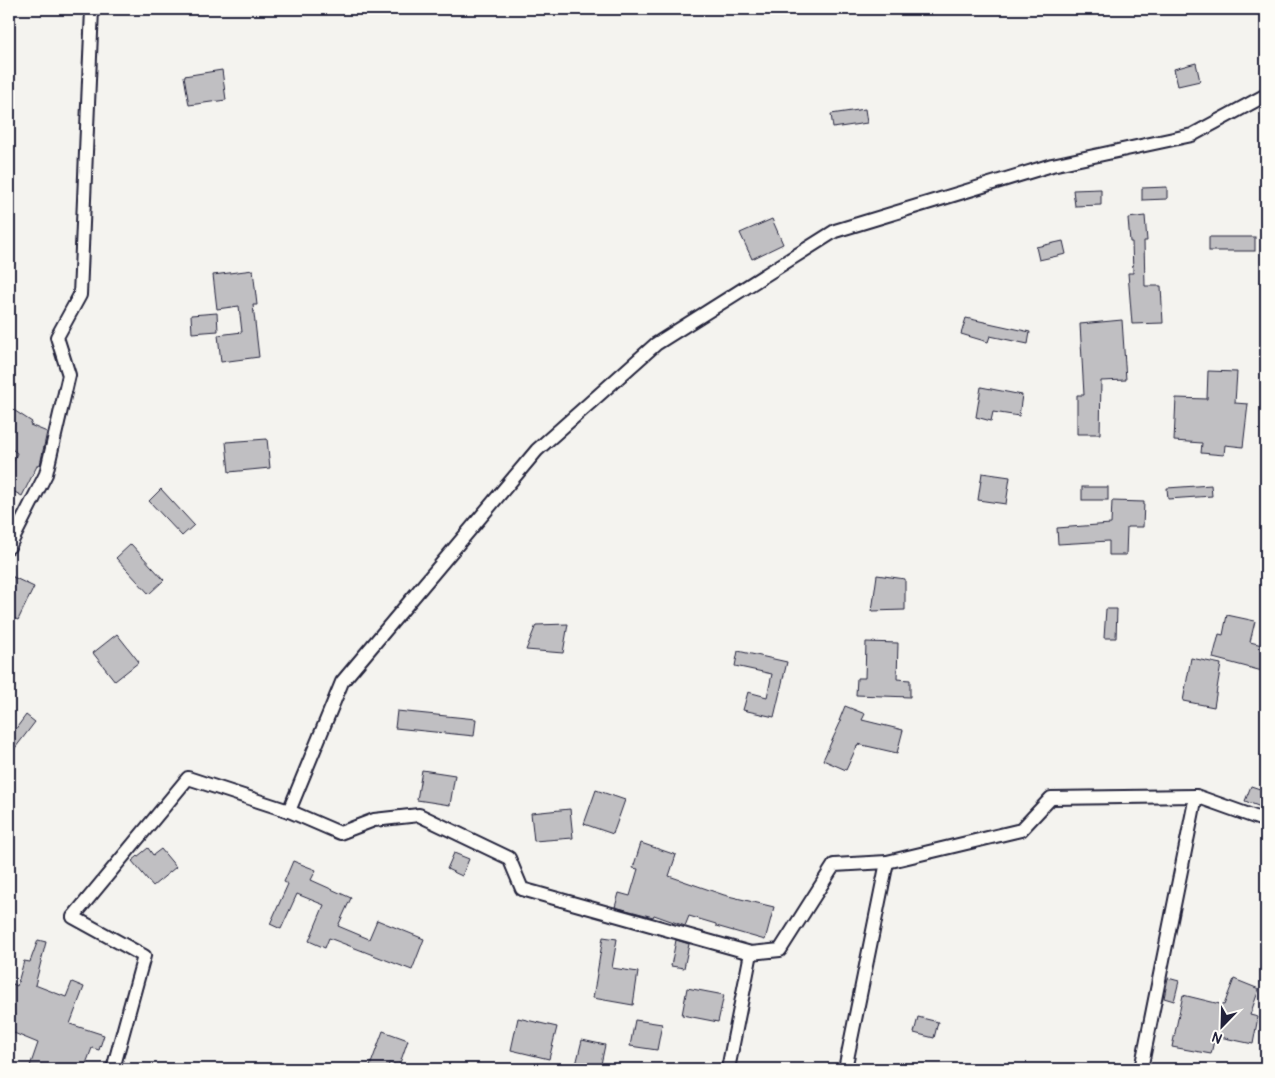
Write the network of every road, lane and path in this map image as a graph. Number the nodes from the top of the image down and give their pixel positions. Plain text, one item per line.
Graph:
1 (92, 9) edge
2 (1266, 95) edge
3 (9, 547) edge
4 (1196, 796) junction
5 (288, 810) junction
6 (1266, 821) edge
7 (887, 862) junction
8 (751, 953) junction
9 (113, 1069) edge
10 (728, 1069) edge
11 (845, 1069) edge
12 (1141, 1069) edge

1 - 3 street
2 - 5 street
4 - 6 street
4 - 7 street
4 - 12 street
5 - 8 street
5 - 9 street
7 - 8 street
7 - 11 street
8 - 10 street

